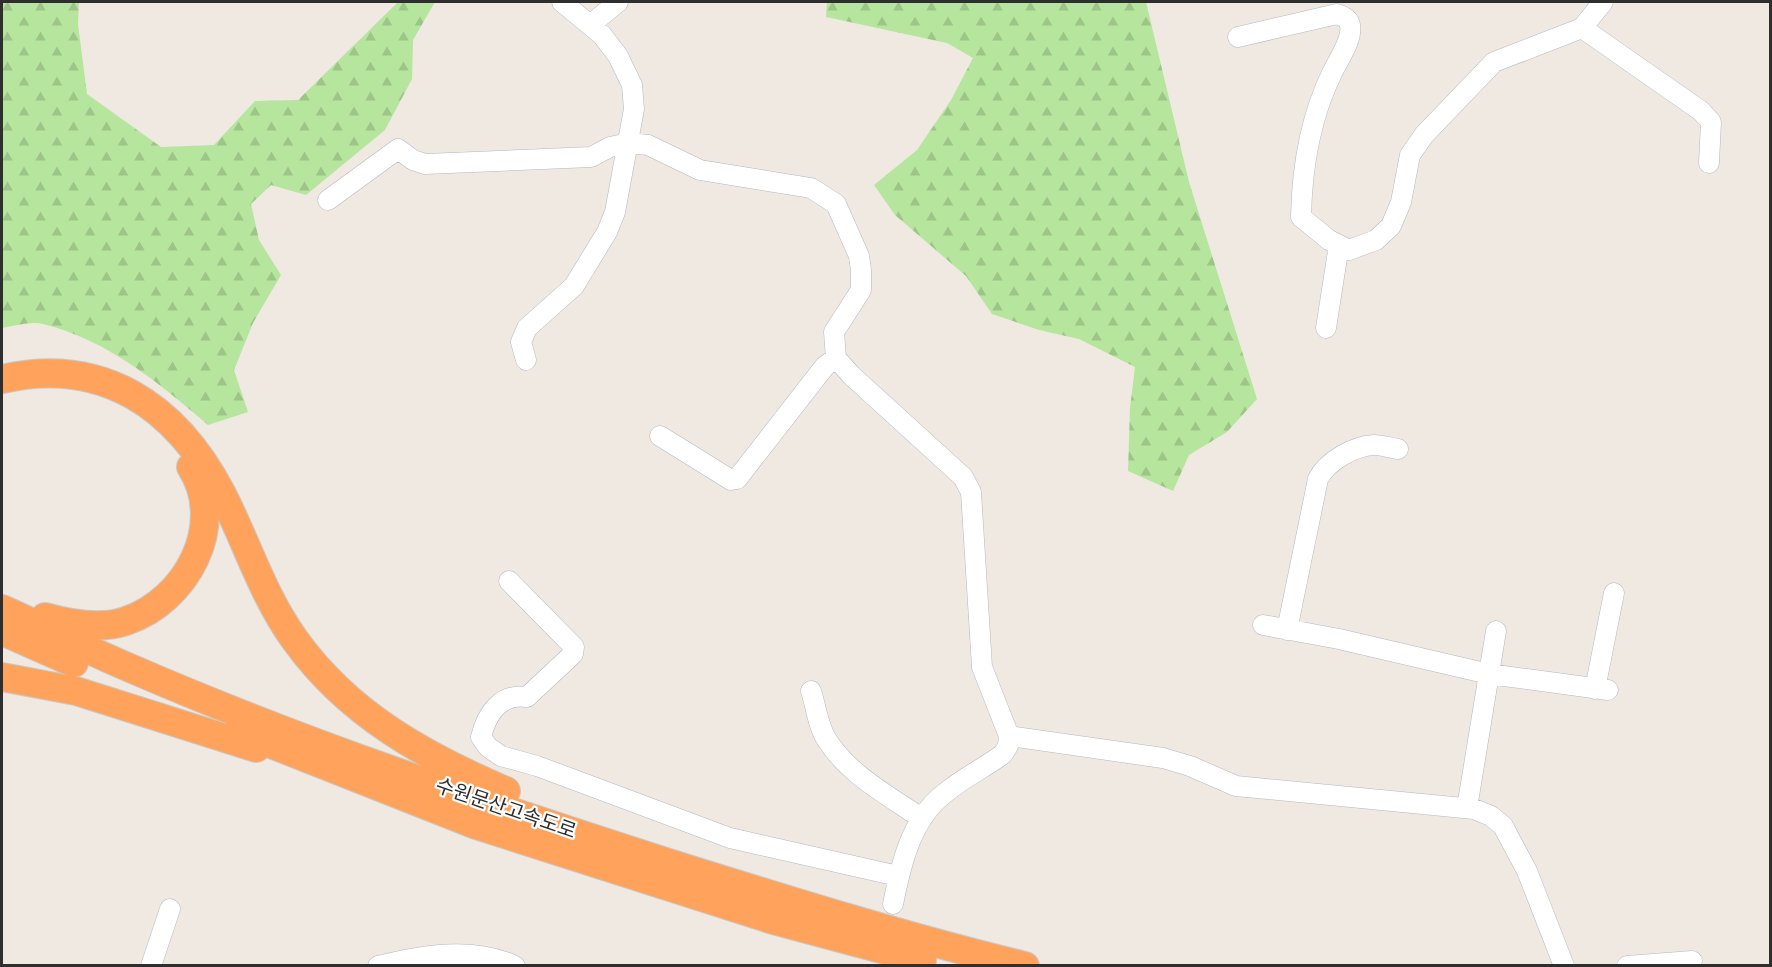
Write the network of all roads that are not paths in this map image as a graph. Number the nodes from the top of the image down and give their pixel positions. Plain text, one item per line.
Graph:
1 (562, 2) edge
2 (618, 2) edge
3 (1603, 2) edge
4 (590, 25) junction
5 (1582, 28) junction
6 (1238, 37) dead end
7 (629, 143) junction
8 (1709, 163) dead end
9 (328, 200) dead end
10 (1339, 245) junction
11 (1326, 328) dead end
12 (836, 358) junction
13 (526, 360) dead end
14 (2, 379) edge
15 (2, 397) edge
16 (660, 436) dead end
17 (1398, 449) dead end
18 (508, 581) dead end
19 (1614, 592) dead end
20 (2, 607) edge
21 (1263, 625) dead end
22 (1287, 630) junction
23 (2, 632) edge
24 (1496, 632) dead end
25 (1489, 674) junction
26 (2, 677) edge
27 (811, 691) dead end
28 (1009, 736) junction
29 (401, 797) junction
30 (1467, 808) junction
31 (921, 818) junction
32 (898, 876) junction
33 (893, 904) dead end
34 (170, 909) dead end
35 (854, 920) junction
36 (1692, 961) dead end
37 (151, 966) edge
38 (378, 966) edge
39 (515, 966) edge
40 (942, 966) edge
41 (1025, 966) edge
42 (1564, 966) edge
43 (1627, 966) edge

1 - 4 street
2 - 4 street
3 - 5 street
4 - 7 street
5 - 8 street
5 - 10 street
6 - 10 street
7 - 9 street
7 - 12 street
7 - 13 street
10 - 11 street
12 - 16 street
12 - 28 street
14 - 35 highway
15 - 20 highway
17 - 22 street
18 - 32 street
19 - 25 street
20 - 35 highway, 수원문산고속도로
21 - 22 street
22 - 25 street
23 - 29 highway, 수원문산고속도로
24 - 25 street
25 - 30 street
26 - 29 highway
27 - 31 street
28 - 30 street
28 - 31 street
29 - 40 highway, 수원문산고속도로
30 - 42 street
31 - 32 street
32 - 33 street
34 - 37 street
35 - 41 highway, 수원문산고속도로
36 - 43 street
38 - 39 street

